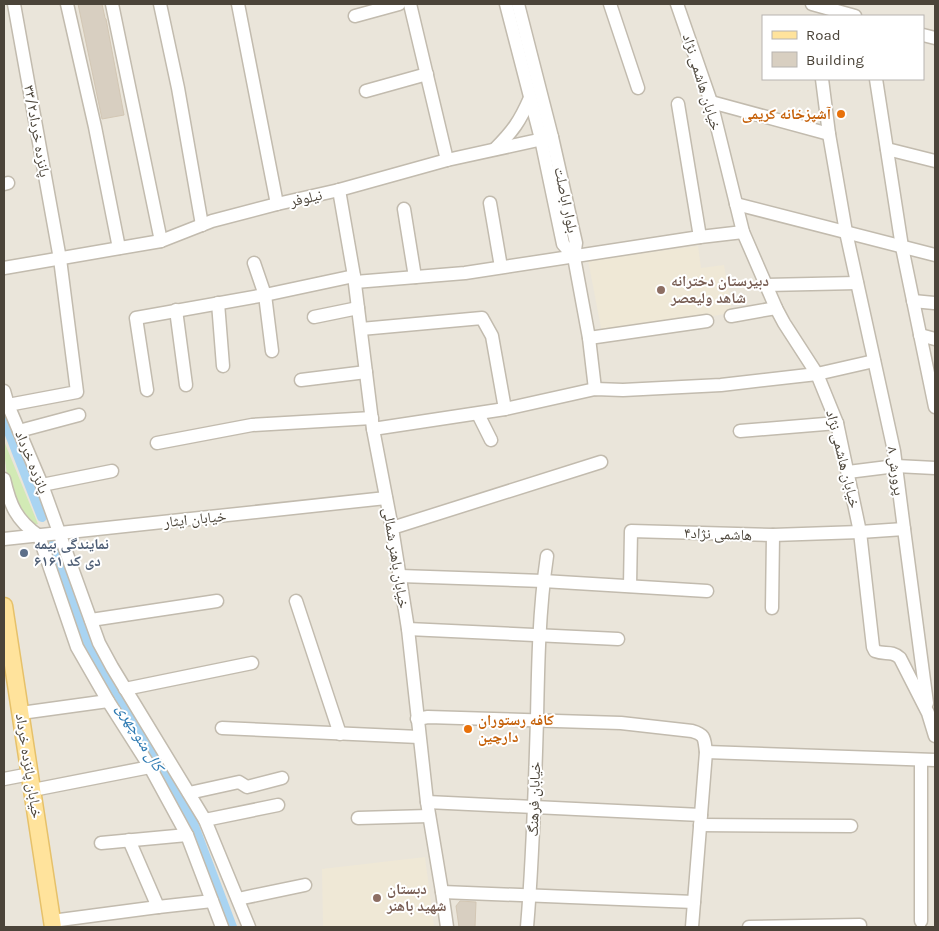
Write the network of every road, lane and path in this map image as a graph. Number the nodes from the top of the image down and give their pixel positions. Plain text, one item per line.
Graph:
1 (14, 4) edge
2 (67, 4) edge
3 (112, 4) edge
4 (160, 4) edge
5 (238, 4) edge
6 (399, 4) edge
7 (410, 4) edge
8 (506, 4) edge
9 (518, 4) edge
10 (610, 4) edge
11 (677, 4) edge
12 (812, 4) edge
13 (851, 15) edge
14 (355, 16) dead end
15 (427, 74) junction
16 (822, 80) edge
17 (876, 80) edge
18 (638, 88) dead end
19 (366, 91) dead end
20 (530, 98) junction
21 (711, 102) junction
22 (678, 104) dead end
23 (829, 134) junction
24 (547, 138) junction
25 (886, 149) junction
26 (495, 150) junction
27 (447, 160) junction
28 (935, 161) edge
29 (339, 190) junction
30 (490, 203) dead end
31 (277, 204) junction
32 (736, 204) junction
33 (404, 209) dead end
34 (202, 225) junction
35 (743, 232) junction
36 (846, 232) junction
37 (700, 237) junction
38 (161, 241) junction
39 (902, 247) junction
40 (119, 248) junction
41 (935, 255) edge
42 (574, 257) junction
43 (60, 259) junction
44 (254, 263) dead end
45 (4, 268) edge
46 (501, 268) junction
47 (415, 277) junction
48 (354, 279) junction
49 (857, 283) junction
50 (766, 285) junction
51 (265, 295) junction
52 (913, 301) junction
53 (218, 303) junction
54 (934, 303) edge
55 (358, 308) junction
56 (776, 308) junction
57 (176, 310) junction
58 (731, 316) dead end
59 (314, 318) dead end
60 (707, 321) dead end
61 (360, 328) junction
62 (920, 334) junction
63 (588, 338) junction
64 (935, 339) edge
65 (272, 351) dead end
66 (874, 361) junction
67 (223, 366) dead end
68 (366, 372) junction
69 (817, 374) junction
70 (301, 380) dead end
71 (933, 383) edge
72 (186, 385) dead end
73 (595, 389) junction
74 (147, 390) dead end
75 (4, 391) edge
76 (8, 405) junction
77 (935, 407) edge
78 (505, 410) junction
79 (478, 414) junction
80 (79, 415) dead end
81 (372, 423) junction
82 (837, 423) junction
83 (19, 431) junction
84 (740, 431) dead end
85 (491, 440) dead end
86 (157, 443) dead end
87 (601, 462) dead end
88 (896, 466) junction
89 (935, 468) edge
90 (112, 471) dead end
91 (848, 472) junction
92 (4, 479) edge
93 (42, 485) junction
94 (386, 498) junction
95 (392, 528) junction
96 (904, 529) junction
97 (860, 532) junction
98 (59, 534) junction
99 (773, 535) junction
100 (39, 536) junction
101 (4, 539) edge
102 (546, 556) dead end
103 (400, 576) junction
104 (543, 581) junction
105 (630, 586) junction
106 (706, 590) dead end
107 (217, 601) dead end
108 (296, 601) dead end
109 (4, 606) edge
110 (772, 608) dead end
111 (91, 620) junction
112 (5, 625) edge
113 (408, 629) junction
114 (539, 636) junction
115 (618, 639) dead end
116 (252, 663) dead end
117 (125, 689) junction
118 (108, 700) junction
119 (20, 713) junction
120 (932, 714) edge
121 (417, 719) junction
122 (537, 720) junction
123 (222, 728) dead end
124 (340, 734) junction
125 (935, 736) edge
126 (419, 737) junction
127 (706, 752) junction
128 (922, 760) junction
129 (935, 760) edge
130 (150, 767) junction
131 (282, 778) dead end
132 (4, 779) edge
133 (31, 782) junction
134 (189, 793) junction
135 (427, 802) junction
136 (278, 805) dead end
137 (535, 808) junction
138 (429, 816) junction
139 (358, 818) dead end
140 (205, 820) junction
141 (700, 820) junction
142 (851, 826) dead end
143 (188, 835) junction
144 (130, 840) junction
145 (101, 843) dead end
146 (305, 886) dead end
147 (442, 892) junction
148 (530, 896) junction
149 (238, 899) junction
150 (212, 902) junction
151 (694, 902) junction
152 (158, 907) junction
153 (922, 921) dead end
154 (52, 924) edge
155 (860, 925) dead end
156 (222, 927) edge
157 (249, 927) edge
158 (447, 927) edge
159 (527, 927) edge
160 (692, 927) edge
161 (749, 927) edge

1 - 43 street, پانزده خرداد۳۳/۲
2 - 40 street
3 - 38 street
4 - 34 street
5 - 31 street
6 - 14 street
7 - 15 street
8 - 20 street, بلوار اباصلت
9 - 24 street, بلوار اباصلت
10 - 18 street
11 - 21 street, خیابان هاشمی نژاد
12 - 13 street
15 - 19 street
15 - 27 street
16 - 23 street, پرورش ۸
17 - 25 street
20 - 24 street, بلوار اباصلت
20 - 26 street
21 - 23 street
21 - 32 street, خیابان هاشمی نژاد
22 - 37 street
23 - 36 street, پرورش ۸
24 - 26 street, نیلوفر
24 - 42 street, بلوار اباصلت
25 - 28 street
25 - 39 street
26 - 27 street, نیلوفر
27 - 29 street, نیلوفر
29 - 31 street, نیلوفر
29 - 48 street, خیابان باهنر شمالی
30 - 46 street
31 - 34 street, نیلوفر
32 - 35 street, خیابان هاشمی نژاد
32 - 36 street
33 - 47 street
34 - 38 street, نیلوفر
35 - 37 street
35 - 50 street, خیابان هاشمی نژاد
36 - 39 street
36 - 49 street, پرورش ۸
37 - 42 street
38 - 40 street, نیلوفر
39 - 41 street
39 - 52 street
40 - 43 street, نیلوفر
42 - 46 street
42 - 63 street, بلوار اباصلت
43 - 45 street, نیلوفر
43 - 76 street, پانزده خرداد۳۳/۲
44 - 51 street
46 - 47 street
47 - 48 street
48 - 51 street
48 - 55 street, خیابان باهنر شمالی
49 - 50 street
49 - 66 street, پرورش ۸
50 - 56 street, خیابان هاشمی نژاد
51 - 53 street
51 - 65 street
52 - 54 street
52 - 62 street
53 - 57 street
53 - 67 street
55 - 59 street
55 - 61 street, خیابان باهنر شمالی
56 - 58 street
56 - 69 street, خیابان هاشمی نژاد
57 - 72 street
57 - 74 street
60 - 63 street
61 - 68 street, خیابان باهنر شمالی
61 - 78 street
62 - 64 street
62 - 71 street
63 - 73 street, بلوار اباصلت
66 - 69 street
66 - 88 street, پرورش ۸
68 - 70 street
68 - 81 street, خیابان باهنر شمالی
69 - 73 street
69 - 82 street, خیابان هاشمی نژاد
71 - 77 street
73 - 78 street
75 - 76 street, پانزده خرداد
76 - 83 street, پانزده خرداد
78 - 79 street
79 - 81 street
79 - 85 street
80 - 83 street
81 - 86 street
81 - 94 street, خیابان باهنر شمالی
82 - 84 street
82 - 91 street, خیابان هاشمی نژاد
83 - 93 street, پانزده خرداد
87 - 95 street
88 - 89 street
88 - 91 street
88 - 96 street, پرورش ۸
90 - 93 street
91 - 97 street, خیابان هاشمی نژاد
92 - 100 street
93 - 98 street, پانزده خرداد
94 - 95 street, خیابان باهنر شمالی
94 - 98 street, خیابان ایثار
95 - 103 street, خیابان باهنر شمالی
96 - 97 street, هاشمی نژاد۴
96 - 120 street, پرورش ۸
97 - 99 street, هاشمی نژاد۴
97 - 120 street, خیابان هاشمی نژاد
98 - 100 street, خیابان ایثار
98 - 111 street, پانزده خرداد
99 - 105 street, هاشمی نژاد۴
99 - 110 street
100 - 101 street, خیابان ایثار
100 - 118 street
102 - 104 street, خیابان فرهنگ
103 - 104 street
103 - 113 street, خیابان باهنر شمالی
104 - 105 street
104 - 114 street, خیابان فرهنگ
105 - 106 street
107 - 111 street
108 - 124 street
109 - 112 main road, خیابان پانزده خرداد
111 - 117 street, پانزده خرداد
112 - 119 main road, خیابان پانزده خرداد
113 - 114 street
113 - 121 street, خیابان باهنر شمالی
114 - 115 street
114 - 122 street, خیابان فرهنگ
116 - 117 street
117 - 134 street, پانزده خرداد
118 - 119 street
118 - 130 street
119 - 133 main road, خیابان پانزده خرداد
120 - 125 street, خیابان هاشمی نژاد
121 - 122 street
121 - 126 street, خیابان باهنر شمالی
122 - 127 street
122 - 137 street, خیابان فرهنگ
123 - 124 street
124 - 126 street
126 - 135 street, خیابان باهنر شمالی
127 - 128 street
127 - 141 street
128 - 129 street
128 - 153 street
130 - 133 street
130 - 143 street
131 - 134 street
132 - 133 street
133 - 154 main road, خیابان پانزده خرداد
134 - 140 street, پانزده خرداد
135 - 137 street
135 - 138 street, خیابان باهنر شمالی
136 - 140 street
137 - 141 street
137 - 148 street, خیابان فرهنگ
138 - 139 street
138 - 147 street, خیابان باهنر شمالی
140 - 149 street, پانزده خرداد
141 - 142 street
141 - 151 street
143 - 144 street
143 - 150 street
144 - 145 street
144 - 152 street
146 - 149 street
147 - 148 street
147 - 158 street, خیابان باهنر شمالی
148 - 151 street
148 - 159 street, خیابان فرهنگ
149 - 157 street, پانزده خرداد
150 - 152 street
150 - 156 street
151 - 160 street
152 - 154 street
155 - 161 street

